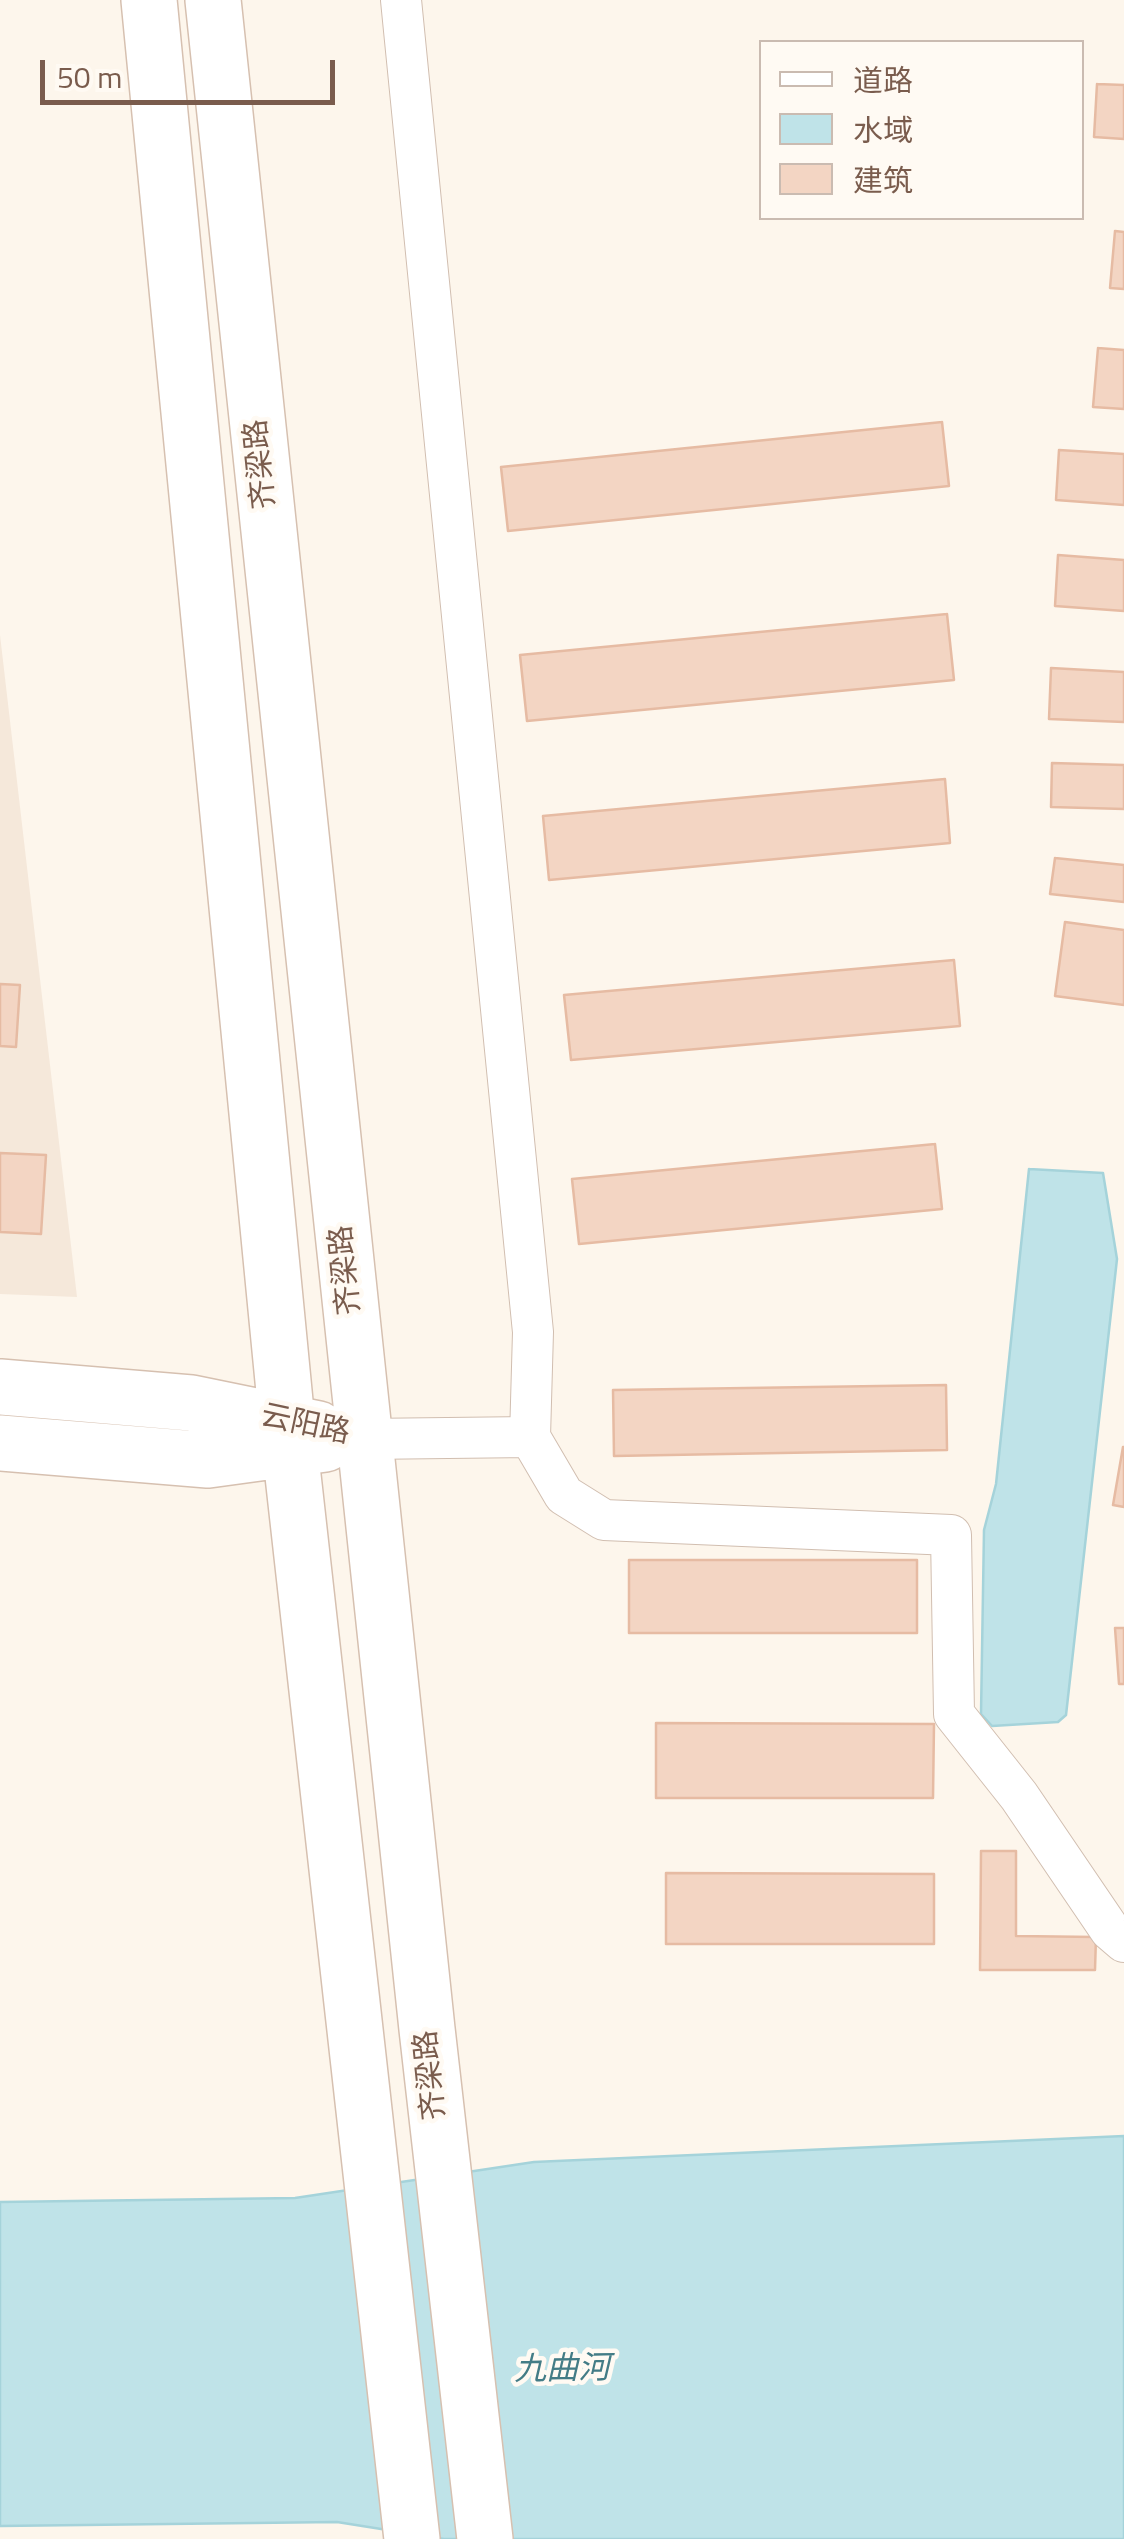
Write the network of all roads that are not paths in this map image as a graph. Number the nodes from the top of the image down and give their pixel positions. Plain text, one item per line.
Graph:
1 (149, 0) edge
2 (213, 0) edge
3 (401, 0) edge
4 (0, 1388) edge
5 (288, 1436) junction
6 (530, 1436) junction
7 (365, 1438) junction
8 (0, 1444) edge
9 (1124, 1942) edge
10 (412, 2539) edge
11 (484, 2539) edge

1 - 5 main road
2 - 7 main road, 齐梁路
3 - 6 street
4 - 5 main road, 云阳路
5 - 7 main road, 云阳路
5 - 8 main road, 云阳路
5 - 10 main road
6 - 7 street
6 - 9 street
7 - 11 main road, 齐梁路

